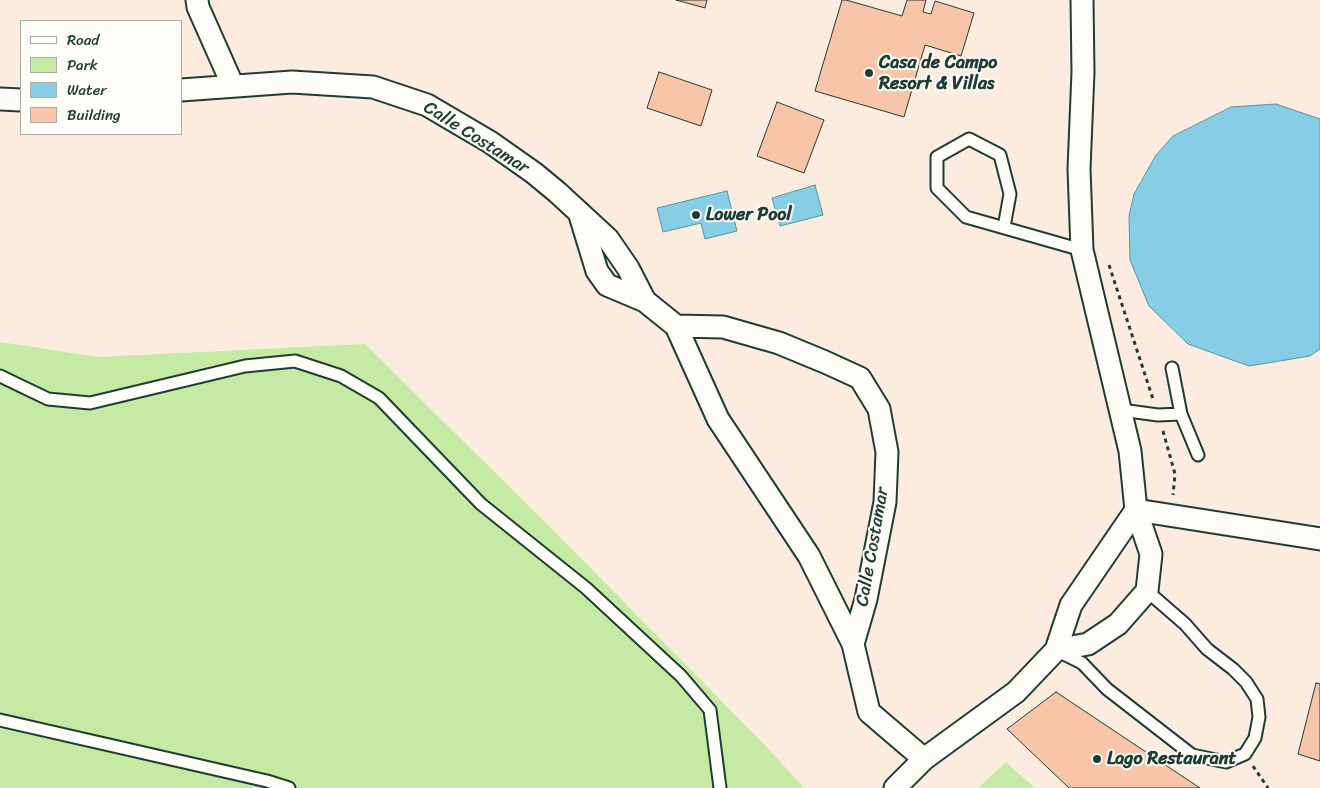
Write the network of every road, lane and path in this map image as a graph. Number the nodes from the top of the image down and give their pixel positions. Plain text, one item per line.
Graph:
1 (198, 0) edge
2 (1082, 0) edge
3 (233, 86) junction
4 (182, 90) edge
5 (0, 100) edge
6 (20, 100) edge
7 (1004, 227) junction
8 (1082, 250) junction
9 (1109, 265) dead end
10 (676, 326) junction
11 (1172, 368) dead end
12 (0, 376) edge
13 (1120, 410) junction
14 (1181, 414) junction
15 (1158, 415) junction
16 (1198, 455) dead end
17 (1136, 510) junction
18 (1171, 516) junction
19 (1320, 539) edge
20 (1147, 591) junction
21 (853, 644) junction
22 (1056, 650) junction
23 (0, 720) edge
24 (1244, 754) junction
25 (924, 759) junction
26 (289, 788) edge
27 (720, 788) edge
28 (895, 788) edge
29 (1268, 788) edge

1 - 3 street
2 - 8 street
3 - 4 street, Calle Costamar
3 - 10 street, Calle Costamar
5 - 6 street
7 - 7 lane
7 - 8 lane
8 - 13 street
9 - 15 path
10 - 21 street, Calle Costamar
10 - 21 street, Calle Costamar
11 - 14 lane
12 - 27 lane
13 - 15 lane
13 - 17 street
14 - 15 lane
14 - 16 lane
15 - 18 path
17 - 18 street
17 - 20 street
17 - 22 street
18 - 19 street
20 - 22 street
20 - 24 lane
21 - 25 street, Calle Costamar
22 - 24 lane
22 - 25 street
23 - 26 lane
24 - 29 path
25 - 28 street

